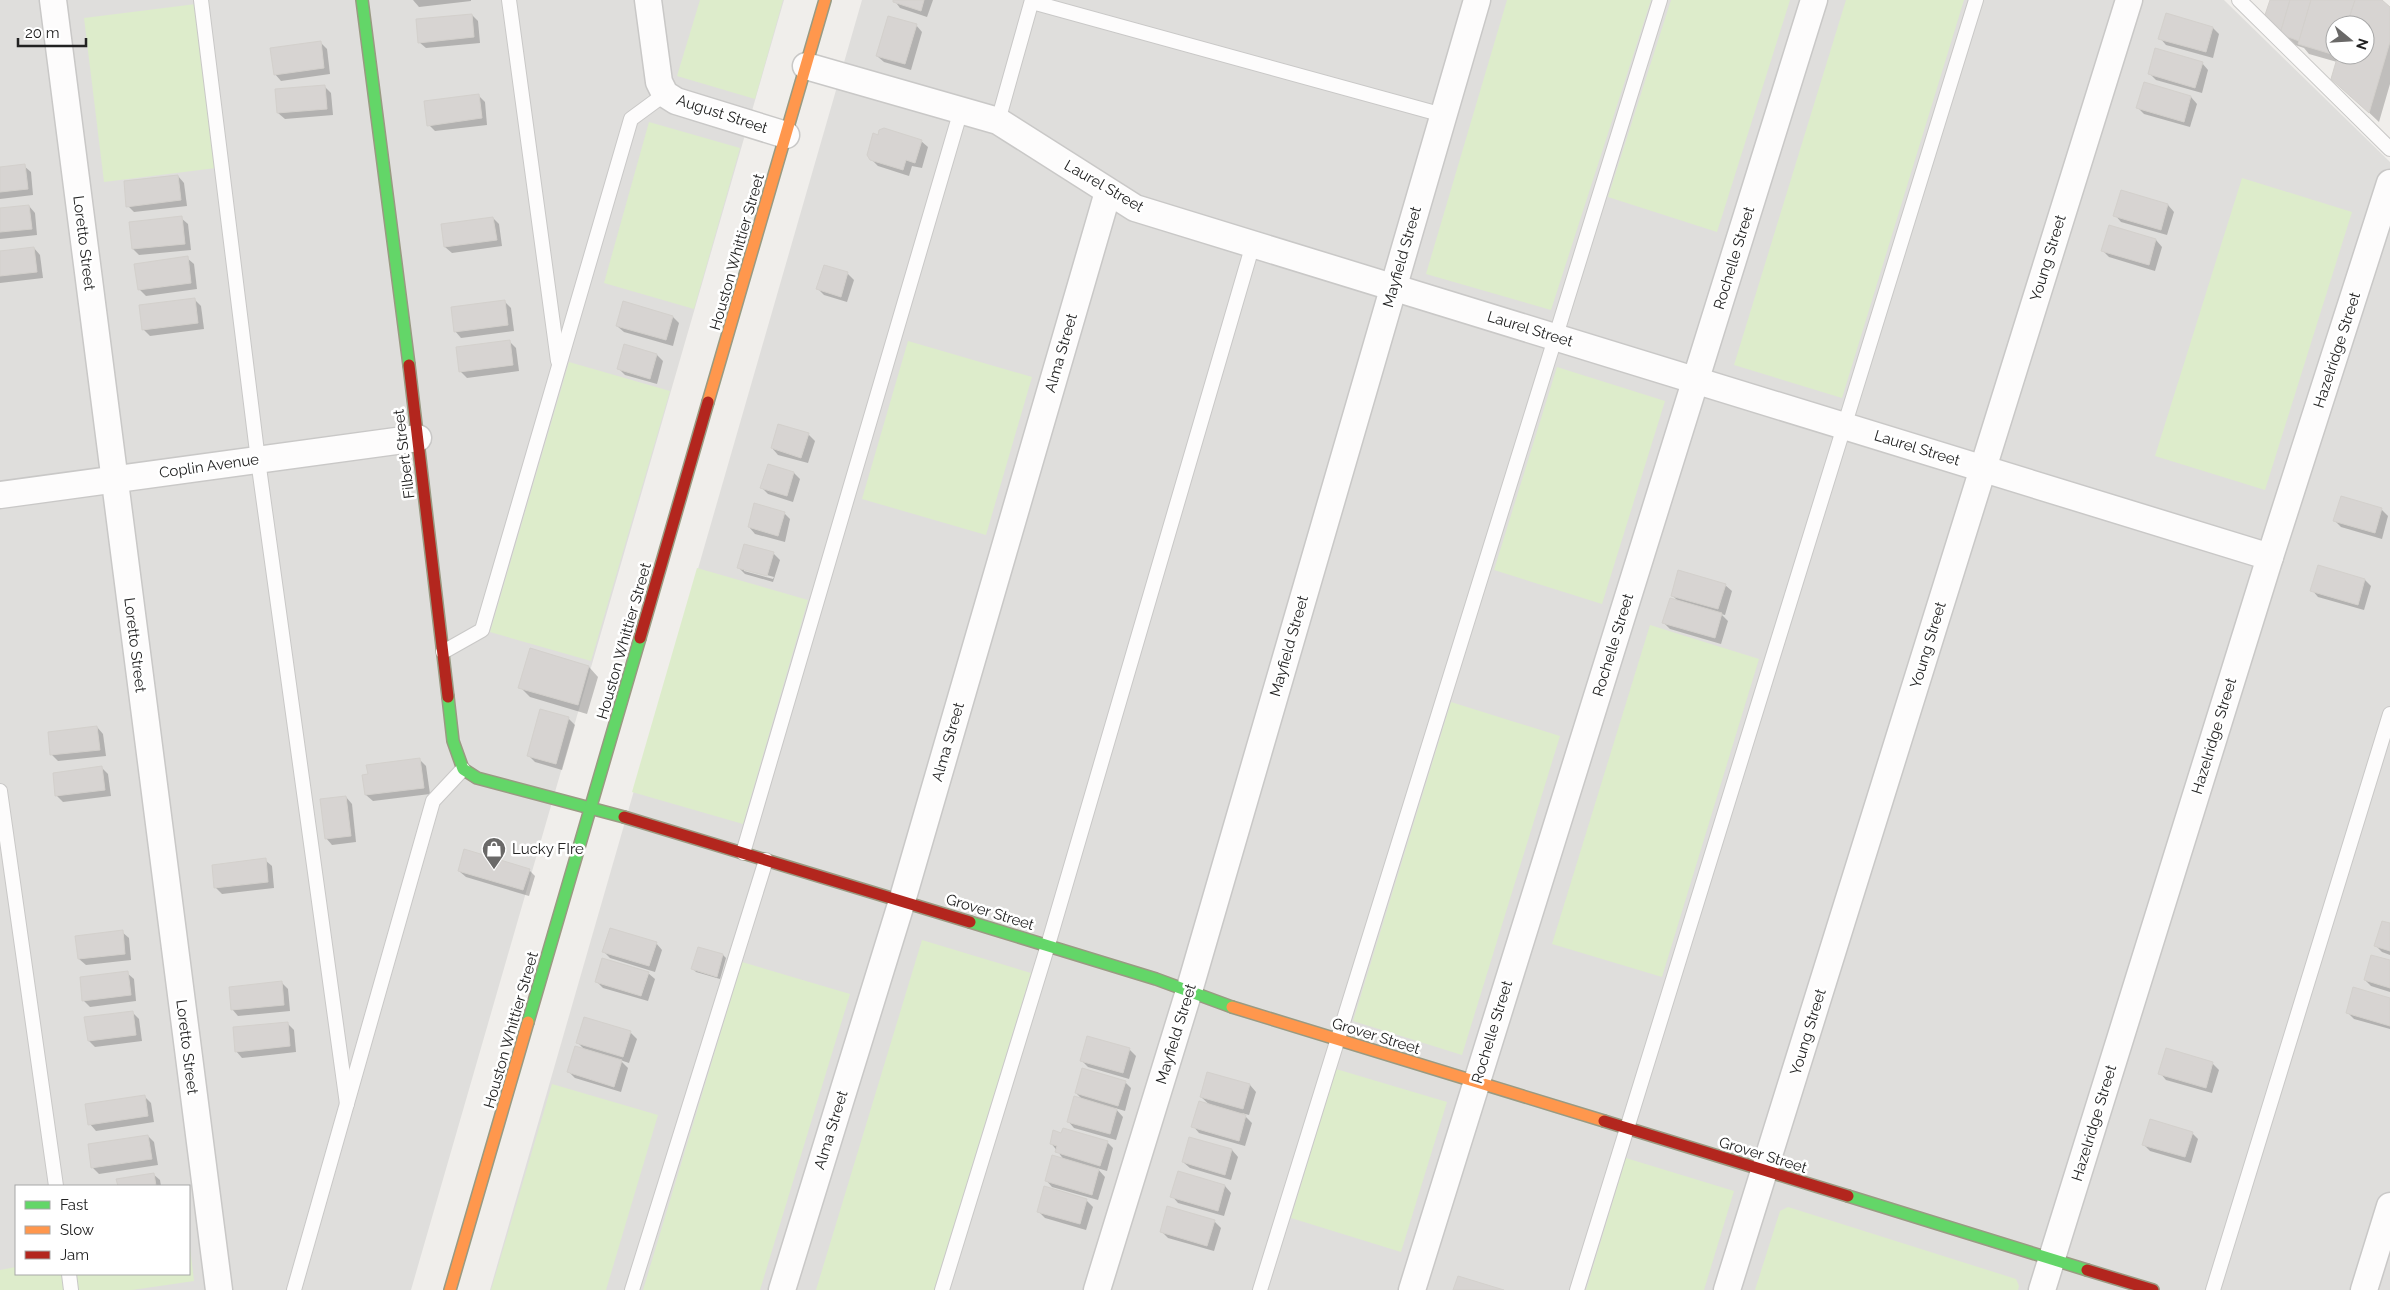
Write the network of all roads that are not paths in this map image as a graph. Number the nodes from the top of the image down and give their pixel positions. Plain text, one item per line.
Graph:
1 (53, 0) edge
2 (201, 0) edge
3 (362, 0) edge
4 (509, 0) edge
5 (648, 0) edge
6 (825, 0) edge
7 (1477, 0) edge
8 (1660, 0) edge
9 (1814, 0) edge
10 (1976, 0) edge
11 (2129, 0) edge
12 (2239, 0) edge
13 (1032, 1) edge
14 (806, 66) junction
15 (665, 94) junction
16 (961, 110) junction
17 (1443, 115) junction
18 (998, 121) junction
19 (786, 135) junction
20 (2390, 149) edge
21 (2390, 184) edge
22 (1108, 192) junction
23 (1253, 244) junction
24 (1393, 288) junction
25 (1556, 337) junction
26 (559, 366) junction
27 (1696, 380) junction
28 (1846, 426) junction
29 (418, 438) junction
30 (258, 460) junction
31 (1983, 468) junction
32 (114, 479) junction
33 (0, 495) edge
34 (2270, 557) junction
35 (443, 652) junction
36 (2390, 714) edge
37 (463, 769) junction
38 (0, 791) edge
39 (591, 808) junction
40 (743, 853) junction
41 (766, 860) junction
42 (902, 901) junction
43 (1048, 946) junction
44 (1189, 991) junction
45 (1339, 1040) junction
46 (1477, 1082) junction
47 (347, 1104) junction
48 (1627, 1128) junction
49 (1764, 1171) junction
50 (56, 1185) edge
51 (2390, 1206) edge
52 (2052, 1259) junction
53 (68, 1275) edge
54 (71, 1290) edge
55 (218, 1290) edge
56 (294, 1290) edge
57 (450, 1290) edge
58 (632, 1290) edge
59 (782, 1290) edge
60 (942, 1290) edge
61 (1097, 1290) edge
62 (1260, 1290) edge
63 (1412, 1290) edge
64 (1577, 1290) edge
65 (1727, 1290) edge
66 (2042, 1290) edge
67 (2153, 1290) edge
68 (2213, 1290) edge
69 (2364, 1290) edge

1 - 32 street, Loretto Street
2 - 30 lane
3 - 29 street, Filbert Street
4 - 26 lane
5 - 15 street, August Street
6 - 14 street, Houston Whittier Street
7 - 17 street, Mayfield Street
8 - 25 lane
9 - 27 street, Rochelle Street
10 - 28 lane
11 - 31 street, Young Street
12 - 20 lane
13 - 17 lane
13 - 18 lane
14 - 16 street, Laurel Street
14 - 19 street, Houston Whittier Street
15 - 19 street, August Street
15 - 26 lane
16 - 18 street, Laurel Street
16 - 40 lane
17 - 24 street, Mayfield Street
18 - 22 street, Laurel Street
19 - 39 street, Houston Whittier Street
21 - 34 street, Hazelridge Street
22 - 23 street, Laurel Street
22 - 42 street, Alma Street
23 - 24 street, Laurel Street
23 - 43 lane
24 - 25 street, Laurel Street
24 - 44 street, Mayfield Street
25 - 27 street, Laurel Street
25 - 45 lane
26 - 35 lane
27 - 28 street, Laurel Street
27 - 46 street, Rochelle Street
28 - 31 street, Laurel Street
28 - 48 lane
29 - 30 street, Coplin Avenue
29 - 35 street, Filbert Street
30 - 32 street, Coplin Avenue
30 - 47 lane
31 - 34 street, Laurel Street
31 - 49 street, Young Street
32 - 33 street, Coplin Avenue
32 - 55 street, Loretto Street
34 - 52 street, Hazelridge Street
35 - 37 street, Filbert Street
36 - 68 lane
37 - 39 street
37 - 47 lane
38 - 50 lane
39 - 40 street, Grover Street
39 - 57 street, Houston Whittier Street
40 - 41 street, Grover Street
41 - 42 street, Grover Street
41 - 58 lane
42 - 43 street, Grover Street
42 - 59 street, Alma Street
43 - 44 street, Grover Street
43 - 60 lane
44 - 45 street, Grover Street
44 - 61 street, Mayfield Street
45 - 46 street, Grover Street
45 - 62 lane
46 - 48 street, Grover Street
46 - 63 street, Rochelle Street
47 - 56 lane
48 - 49 street, Grover Street
48 - 64 lane
49 - 52 street, Grover Street
49 - 65 street, Young Street
51 - 69 street
52 - 66 street, Hazelridge Street
52 - 67 street, Grover Street
53 - 54 lane

